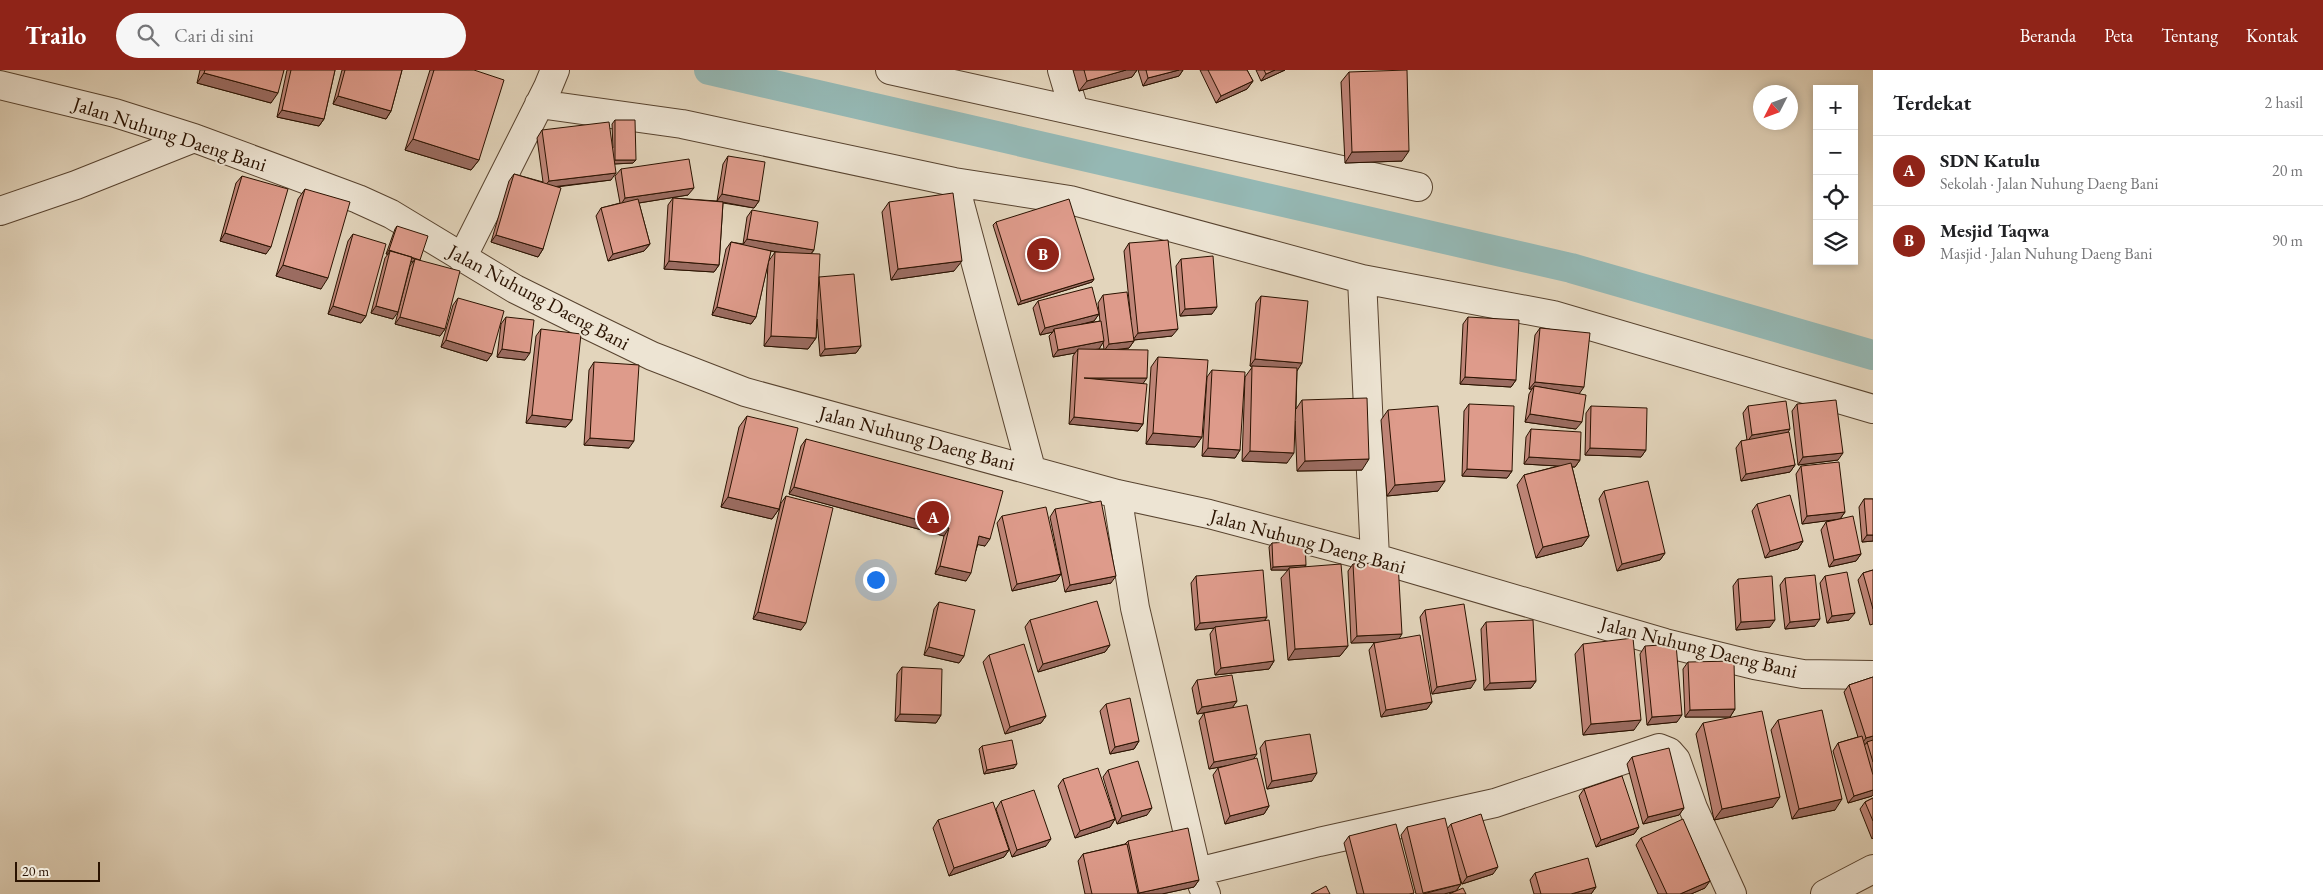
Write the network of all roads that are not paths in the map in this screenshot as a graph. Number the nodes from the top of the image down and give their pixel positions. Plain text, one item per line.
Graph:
1 (890, 70) edge
2 (1062, 70) edge
3 (0, 85) edge
4 (547, 87) edge
5 (1074, 110) junction
6 (194, 138) junction
7 (954, 182) junction
8 (1418, 187) dead end
9 (0, 211) edge
10 (462, 258) junction
11 (1362, 279) junction
12 (1873, 409) edge
13 (1030, 469) junction
14 (1117, 494) junction
15 (1375, 558) junction
16 (1873, 675) edge
17 (1873, 869) edge
18 (1202, 883) edge
19 (1732, 894) edge
20 (1825, 894) edge

1 - 5 street
2 - 5 street
3 - 6 street, Jalan Nuhung Daeng Bani
4 - 7 street
4 - 10 street
5 - 8 street
6 - 9 street
6 - 10 street, Jalan Nuhung Daeng Bani
7 - 11 street
7 - 13 street
10 - 13 street, Jalan Nuhung Daeng Bani
11 - 12 street
11 - 15 street
13 - 14 street, Jalan Nuhung Daeng Bani
14 - 15 street, Jalan Nuhung Daeng Bani
14 - 18 street
15 - 16 street, Jalan Nuhung Daeng Bani
17 - 20 street
18 - 19 street

